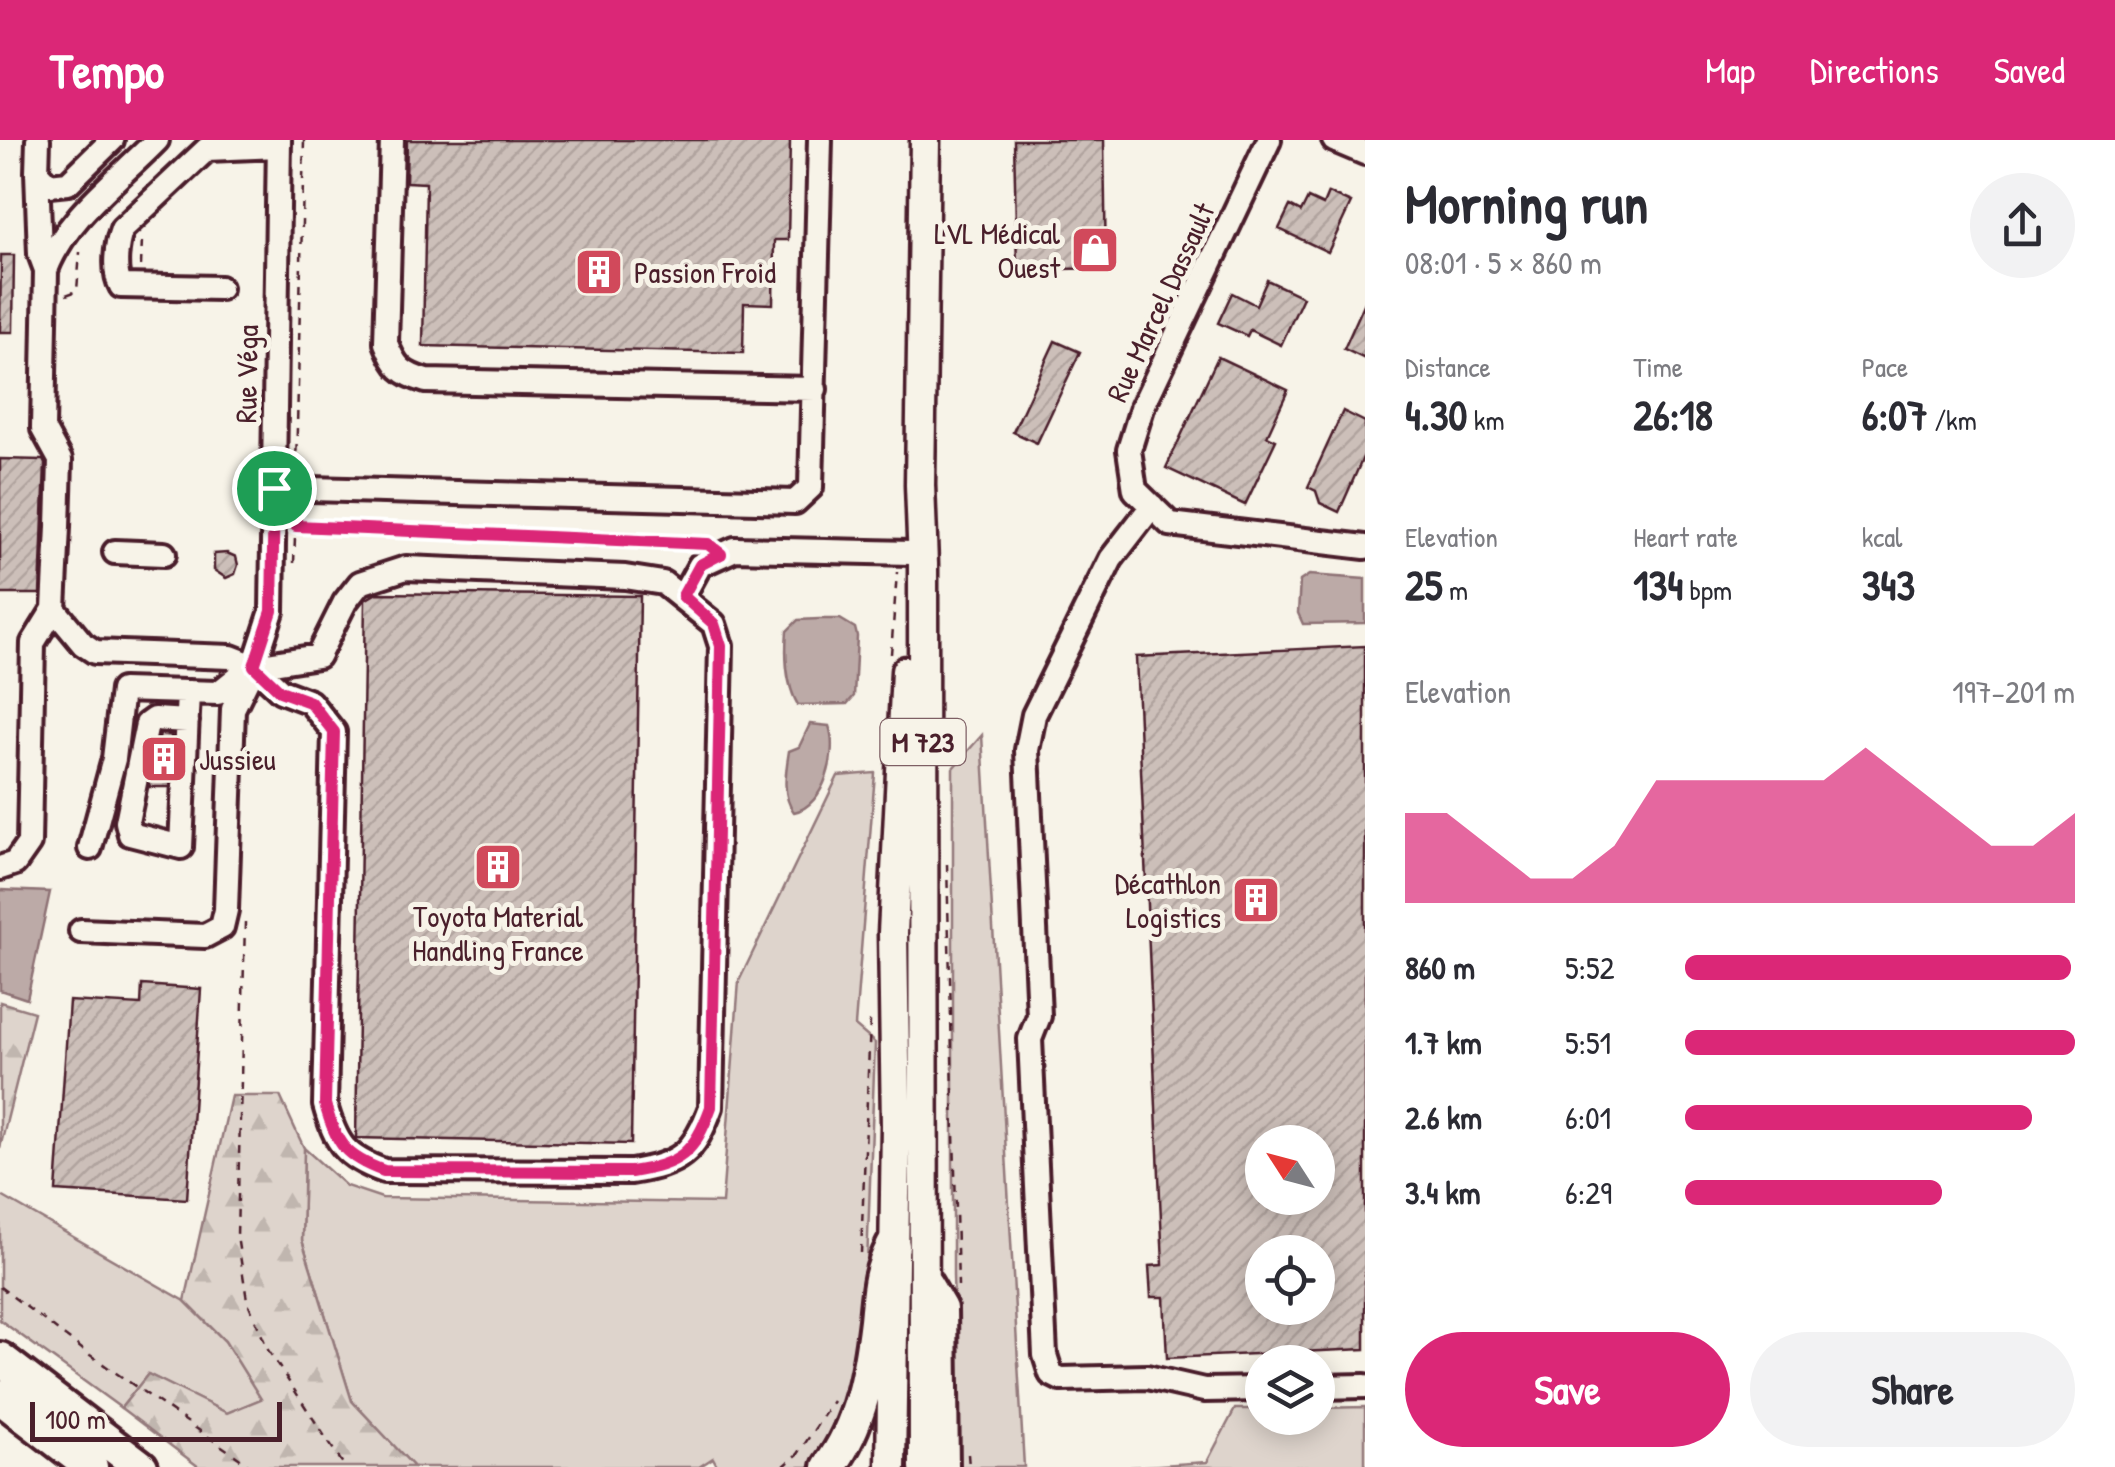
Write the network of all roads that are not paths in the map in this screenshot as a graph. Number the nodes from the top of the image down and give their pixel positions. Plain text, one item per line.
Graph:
1 (38, 140) edge
2 (112, 140) edge
3 (157, 140) edge
4 (392, 140) edge
5 (820, 140) edge
6 (925, 140) edge
7 (1269, 140) edge
8 (1334, 140) edge
9 (279, 143) edge
10 (1365, 153) edge
11 (37, 172) junction
12 (46, 270) junction
13 (220, 288) dead end
14 (815, 389) junction
15 (920, 485) junction
16 (288, 494) junction
17 (1152, 506) junction
18 (1365, 547) edge
19 (115, 552) dead end
20 (905, 553) junction
21 (164, 554) dead end
22 (683, 596) junction
23 (54, 609) junction
24 (253, 666) junction
25 (188, 692) junction
26 (187, 722) junction
27 (90, 848) dead end
28 (0, 868) edge
29 (82, 931) dead end
30 (892, 1246) junction
31 (942, 1284) junction
32 (0, 1359) edge
33 (1365, 1386) edge
34 (1335, 1387) edge
35 (1245, 1389) edge
36 (0, 1397) edge
37 (955, 1458) edge
38 (91, 1467) edge
39 (141, 1467) edge
40 (830, 1467) edge
41 (891, 1467) edge
42 (924, 1467) edge

1 - 11 street
2 - 11 street
3 - 12 street
4 - 14 street
5 - 14 street
6 - 15 main road, M 723
7 - 17 street, Rue Marcel Dassault
8 - 10 street
9 - 13 street
9 - 16 street, Rue Véga
11 - 12 street
12 - 23 street
14 - 16 street
15 - 20 main road, M 723
15 - 31 main road, M 723
16 - 24 street, Rue Véga
17 - 18 street
17 - 35 street
19 - 21 street
20 - 22 street
20 - 30 main road, M 723
22 - 24 street
22 - 24 street
23 - 24 street
23 - 28 street
24 - 25 street
24 - 29 street, Rue Véga
25 - 26 street
25 - 27 street
26 - 26 street
30 - 40 highway
30 - 41 main road, M 723
31 - 37 highway
31 - 42 main road, M 723
32 - 39 highway
33 - 34 street
36 - 38 highway

